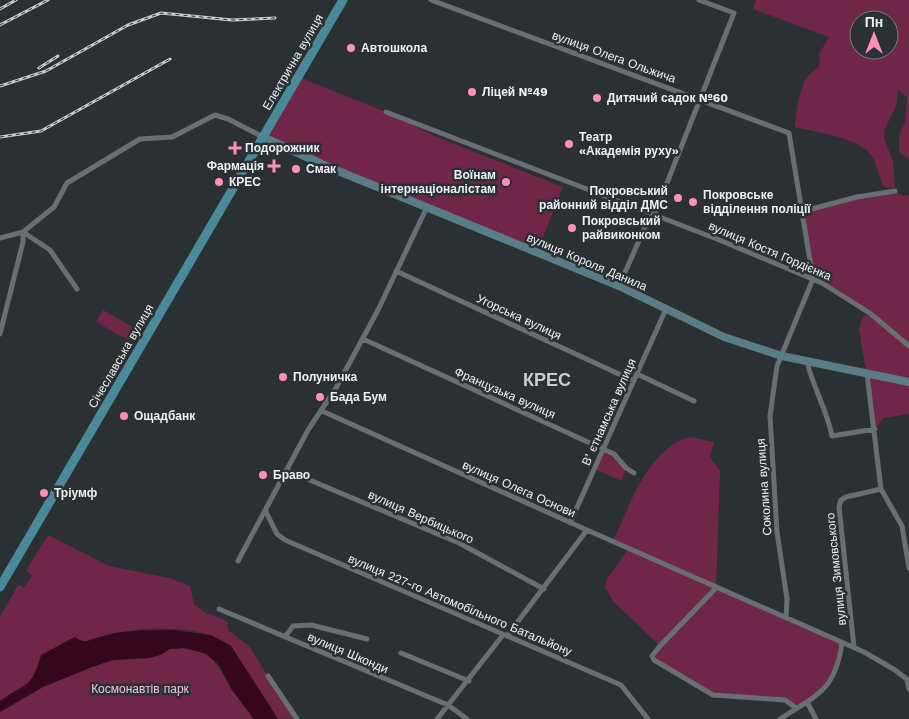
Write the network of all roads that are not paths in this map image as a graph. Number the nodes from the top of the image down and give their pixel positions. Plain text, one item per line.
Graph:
1 (343, 0) edge
2 (431, 0) edge
3 (699, 0) edge
4 (700, 99) junction
5 (386, 112) dead end
6 (263, 137) junction
7 (895, 192) dead end
8 (426, 207) junction
9 (804, 211) junction
10 (654, 216) junction
11 (23, 232) junction
12 (0, 238) edge
13 (396, 271) junction
14 (813, 279) junction
15 (619, 286) junction
16 (77, 289) dead end
17 (666, 309) junction
18 (0, 334) edge
19 (363, 339) junction
20 (909, 346) edge
21 (782, 356) junction
22 (808, 362) junction
23 (637, 374) junction
24 (867, 374) junction
25 (634, 381) junction
26 (909, 382) edge
27 (694, 401) dead end
28 (322, 411) junction
29 (875, 429) junction
30 (604, 449) junction
31 (286, 470) junction
32 (634, 473) dead end
33 (881, 489) junction
34 (265, 510) junction
35 (570, 523) junction
36 (587, 530) junction
37 (238, 561) dead end
38 (909, 568) edge
39 (0, 587) edge
40 (716, 588) junction
41 (544, 589) junction
42 (219, 609) dead end
43 (786, 618) junction
44 (505, 635) junction
45 (285, 638) junction
46 (367, 639) dead end
47 (842, 643) junction
48 (854, 648) junction
49 (401, 653) dead end
50 (268, 676) dead end
51 (469, 681) junction
52 (908, 681) edge
53 (909, 690) edge
54 (807, 702) junction
55 (448, 705) junction
56 (796, 708) junction
57 (297, 719) edge
58 (437, 719) edge
59 (467, 719) edge
60 (648, 719) edge
61 (780, 719) edge
62 (816, 719) edge

1 - 6 main road, Електрична вулиця
2 - 4 street, вулиця Олега Ольжича
3 - 4 street
4 - 9 street, вулиця Олега Ольжича
4 - 10 street
5 - 10 street, вулиця Костя Гордієнка
6 - 8 main road, вулиця Короля Данила
6 - 11 street
6 - 39 main road, Січеславська вулиця
7 - 9 street
8 - 13 street
8 - 15 main road, вулиця Короля Данила
9 - 14 street
10 - 14 street, вулиця Костя Гордієнка
10 - 15 street
11 - 12 street
11 - 16 street
11 - 18 street
13 - 19 street
13 - 25 street, Угорська вулиця
14 - 20 street, вулиця Костя Гордієнка
14 - 21 street, Соколина вулиця
15 - 17 main road, вулиця Короля Данила
17 - 21 main road, вулиця Короля Данила
17 - 23 street, Вʼєтнамська вулиця
19 - 28 street
19 - 30 street, Французька вулиця
21 - 22 main road, вулиця Короля Данила
21 - 43 street, Соколина вулиця
22 - 24 main road, вулиця Короля Данила
22 - 29 street
23 - 25 street, Вʼєтнамська вулиця
23 - 27 street
24 - 26 main road, вулиця Короля Данила
24 - 29 street
25 - 30 street, Вʼєтнамська вулиця
28 - 31 street
28 - 35 street, вулиця Олега Основи
29 - 33 street
30 - 32 street, Французька вулиця
30 - 35 street, Вʼєтнамська вулиця
31 - 34 street
31 - 41 street, вулиця Вербицького
33 - 38 street
33 - 48 street, вулиця Зимовського
34 - 37 street
34 - 44 street, вулиця 227-го Автомобільного Батальйону
35 - 36 street, вулиця Олега Основи
36 - 40 street
36 - 41 street, вулиця Олега Основи
40 - 43 street
40 - 56 street
41 - 44 street, вулиця Олега Основи
42 - 45 street, вулиця Шконди
43 - 47 street
44 - 51 street, вулиця Олега Основи
44 - 60 street, вулиця 227-го Автомобільного Батальйону
45 - 46 street
45 - 55 street, вулиця Шконди
47 - 48 street
47 - 54 street
48 - 52 street
49 - 51 street
50 - 57 street
51 - 55 street, вулиця Олега Основи
52 - 53 street
54 - 56 street
54 - 62 street
55 - 58 street, вулиця Олега Основи
55 - 59 street, вулиця Шконди
56 - 61 street

